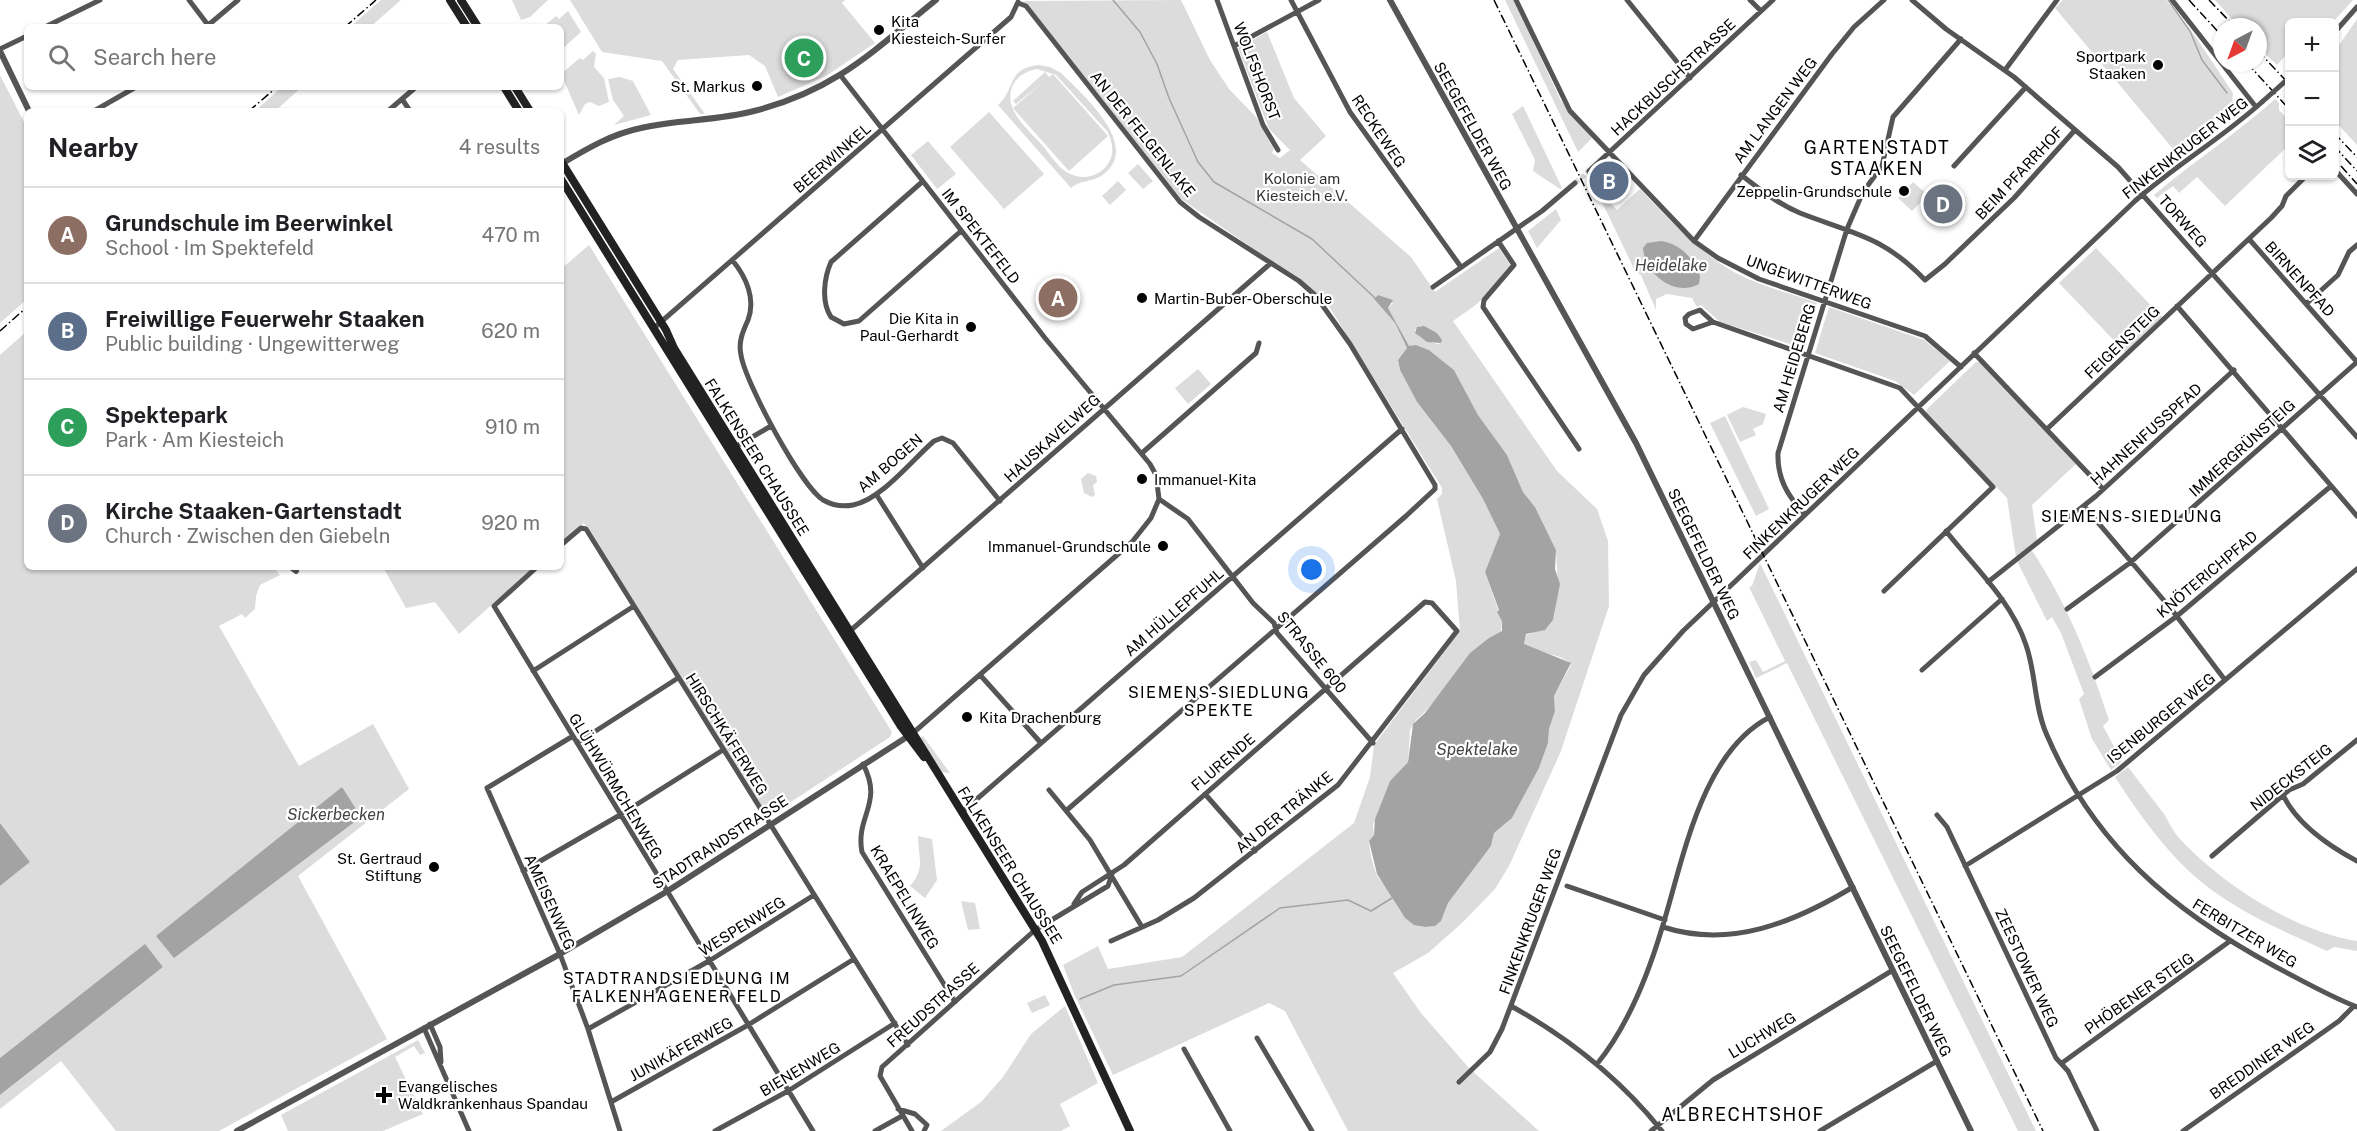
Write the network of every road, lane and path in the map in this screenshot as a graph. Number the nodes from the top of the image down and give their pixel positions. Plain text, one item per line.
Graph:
1 (99, 0) edge
2 (189, 0) edge
3 (238, 0) edge
4 (450, 0) edge
5 (461, 0) edge
6 (936, 0) edge
7 (1217, 0) edge
8 (1291, 0) edge
9 (1319, 0) edge
10 (1390, 0) edge
11 (1516, 0) edge
12 (1627, 0) edge
13 (1750, 0) edge
14 (1773, 0) edge
15 (1884, 0) edge
16 (1912, 0) edge
17 (2172, 0) edge
18 (2055, 1) edge
19 (1018, 2) edge
20 (2357, 7) edge
21 (1761, 11) junction
22 (1296, 13) junction
23 (51, 24) edge
24 (206, 24) edge
25 (209, 24) edge
26 (465, 24) edge
27 (476, 24) edge
28 (2339, 27) edge
29 (24, 38) edge
30 (1961, 39) junction
31 (1234, 46) junction
32 (0, 50) edge
33 (2005, 70) junction
34 (841, 76) junction
35 (1690, 78) junction
36 (2285, 81) edge
37 (2026, 87) junction
38 (131, 90) edge
39 (412, 90) edge
40 (506, 90) edge
41 (517, 90) edge
42 (402, 99) junction
43 (2256, 107) junction
44 (28, 108) edge
45 (99, 108) edge
46 (392, 108) edge
47 (408, 108) edge
48 (517, 108) edge
49 (528, 108) edge
50 (882, 130) junction
51 (2075, 130) junction
52 (1278, 150) dead end
53 (1609, 153) junction
54 (564, 162) edge
55 (564, 166) edge
56 (1954, 166) dead end
57 (1589, 171) tunnel mouth
58 (2339, 174) edge
59 (1741, 176) junction
60 (2302, 180) edge
61 (922, 182) junction
62 (1575, 183) tunnel mouth
63 (564, 184) edge
64 (2143, 194) junction
65 (2357, 194) edge
66 (1517, 229) junction
67 (1847, 229) junction
68 (962, 231) junction
69 (2249, 239) junction
70 (1694, 241) junction
71 (1498, 242) junction
72 (2357, 245) edge
73 (733, 261) junction
74 (1271, 263) junction
75 (1461, 267) junction
76 (2214, 272) junction
77 (1433, 286) dead end
78 (1824, 302) junction
79 (2306, 304) junction
80 (2177, 306) junction
81 (1713, 322) junction
82 (662, 323) junction
83 (654, 328) junction
84 (1260, 343) dead end
85 (1974, 353) junction
86 (1807, 355) junction
87 (2357, 362) edge
88 (1961, 366) junction
89 (2234, 370) junction
90 (2320, 394) junction
91 (1919, 406) junction
92 (1103, 409) junction
93 (771, 426) junction
94 (2283, 428) junction
95 (1402, 429) junction
96 (2047, 429) junction
97 (2357, 437) edge
98 (733, 449) junction
99 (1579, 449) dead end
100 (1142, 453) junction
101 (2331, 486) junction
102 (2103, 489) junction
103 (876, 494) junction
104 (1159, 499) junction
105 (1000, 501) junction
106 (2084, 506) junction
107 (1805, 515) junction
108 (2357, 516) edge
109 (1946, 531) junction
110 (564, 543) edge
111 (2131, 562) junction
112 (923, 568) junction
113 (2357, 568) edge
114 (534, 570) edge
115 (1232, 577) junction
116 (1988, 582) junction
117 (1884, 591) dead end
118 (2002, 599) junction
119 (1714, 603) junction
120 (634, 606) junction
121 (2067, 609) dead end
122 (2177, 616) junction
123 (1275, 629) junction
124 (1457, 631) joint
125 (847, 633) junction
126 (1922, 670) dead end
127 (533, 671) junction
128 (981, 676) junction
129 (2095, 677) dead end
130 (678, 678) junction
131 (2225, 680) junction
132 (1325, 689) junction
133 (1770, 717) junction
134 (910, 735) junction
135 (573, 736) junction
136 (2357, 740) edge
137 (1373, 742) junction
138 (577, 743) junction
139 (1041, 744) junction
140 (723, 750) junction
141 (863, 765) junction
142 (1049, 790) dead end
143 (1205, 794) junction
144 (2079, 795) junction
145 (2283, 795) junction
146 (1067, 810) junction
147 (962, 813) junction
148 (620, 815) junction
149 (1937, 815) dead end
150 (770, 825) junction
151 (1256, 851) junction
152 (2212, 856) dead end
153 (2357, 861) edge
154 (1965, 866) junction
155 (523, 871) junction
156 (1112, 874) junction
157 (1567, 886) dead end
158 (1853, 887) junction
159 (666, 892) junction
160 (814, 895) junction
161 (1665, 920) junction
162 (1142, 927) junction
163 (1663, 927) junction
164 (1035, 930) junction
165 (1112, 941) dead end
166 (2230, 941) junction
167 (560, 954) junction
168 (854, 959) junction
169 (709, 961) junction
170 (1893, 970) junction
171 (956, 1002) junction
172 (1511, 1006) junction
173 (2355, 1007) edge
174 (895, 1023) junction
175 (748, 1025) junction
176 (427, 1026) junction
177 (588, 1029) junction
178 (1257, 1038) dead end
179 (908, 1045) junction
180 (1184, 1049) dead end
181 (1937, 1061) junction
182 (2062, 1063) junction
183 (1597, 1064) junction
184 (1459, 1082) dead end
185 (788, 1091) junction
186 (611, 1102) junction
187 (898, 1109) junction
188 (902, 1116) junction
189 (1657, 1125) junction
190 (237, 1131) edge
191 (469, 1131) edge
192 (620, 1131) edge
193 (715, 1131) edge
194 (813, 1131) edge
195 (875, 1131) edge
196 (912, 1131) edge
197 (924, 1131) edge
198 (1130, 1131) edge
199 (1230, 1131) edge
200 (1312, 1131) edge
201 (1651, 1131) edge
202 (1662, 1131) edge
203 (1820, 1131) edge
204 (1971, 1131) edge
205 (2097, 1131) edge
206 (2183, 1131) edge

1 - 23 street
2 - 24 street
3 - 25 street
4 - 26 main road
5 - 27 main road
6 - 34 street
7 - 31 street, WOLFSHORST
8 - 22 street, RECKEWEG
9 - 22 street
10 - 66 street, SEEGEFELDER WEG
11 - 53 street, UNGEWITTERWEG
12 - 35 street
13 - 21 street
14 - 21 street, HACKBUSCHSTRASSE
15 - 59 street, AM LANGEN WEG
16 - 30 street, TORWEG
17 - 43 street
18 - 33 street
19 - 50 street, BEERWINKEL
19 - 74 street, AN DER FELGENLAKE
20 - 28 street
21 - 35 street, HACKBUSCHSTRASSE
22 - 31 street
22 - 75 street, RECKEWEG
29 - 32 street
30 - 33 street, TORWEG
30 - 67 street, AM HEIDEBERG
31 - 52 street, WOLFSHORST
32 - 44 street
33 - 37 street, TORWEG
34 - 50 street, IM SPEKTEFELD
34 - 54 street
35 - 53 street, HACKBUSCHSTRASSE
36 - 43 street, FINKENKRUGER WEG, bridge
37 - 51 street, TORWEG
37 - 56 street
38 - 45 street
39 - 42 street
40 - 48 main road
41 - 49 main road
42 - 46 street
42 - 47 street
43 - 64 street, FINKENKRUGER WEG
50 - 61 street, IM SPEKTEFELD
50 - 73 street, BEERWINKEL
51 - 64 street, TORWEG
51 - 67 street, BEIM PFARRHOF
53 - 57 street, HACKBUSCHSTRASSE
53 - 70 street, UNGEWITTERWEG
55 - 82 main road, FALKENSEER CHAUSSEE
58 - 65 street
59 - 67 street
59 - 70 street, AM LANGEN WEG
60 - 69 street, FEIGENSTEIG
61 - 68 street, IM SPEKTEFELD
61 - 68 street
62 - 66 street
63 - 83 main road, FALKENSEER CHAUSSEE
64 - 76 street, TORWEG
64 - 85 street, FINKENKRUGER WEG
66 - 71 street
66 - 119 street, SEEGEFELDER WEG
67 - 78 street, AM HEIDEBERG
68 - 92 street, IM SPEKTEFELD
69 - 76 street, FEIGENSTEIG
69 - 79 street, BIRNENPFAD
70 - 78 street, UNGEWITTERWEG
71 - 75 street
71 - 99 street
72 - 79 street
73 - 82 street, BEERWINKEL
73 - 93 street, AM BOGEN
74 - 92 street, HAUSKAVELWEG
74 - 95 street, AN DER FELGENLAKE
75 - 77 street
76 - 80 street, FEIGENSTEIG
76 - 90 street, TORWEG
78 - 86 street, AM HEIDEBERG
78 - 88 street, UNGEWITTERWEG
79 - 87 street, BIRNENPFAD
80 - 89 street
80 - 96 street, FEIGENSTEIG
81 - 81 street
81 - 86 street
82 - 83 street, BEERWINKEL
82 - 98 main road, FALKENSEER CHAUSSEE
83 - 98 main road, FALKENSEER CHAUSSEE
84 - 100 street
85 - 88 street, FINKENKRUGER WEG
85 - 96 street
86 - 91 street
86 - 107 street, AM HEIDEBERG
87 - 90 street, IMMERGRÜNSTEIG
88 - 91 street, FINKENKRUGER WEG
89 - 94 street
89 - 102 street, HAHNENFUSSPFAD
90 - 94 street, IMMERGRÜNSTEIG
90 - 97 street, TORWEG
91 - 107 street, FINKENKRUGER WEG
91 - 109 street
92 - 100 street, IM SPEKTEFELD
92 - 105 street, HAUSKAVELWEG
93 - 98 street
93 - 103 street, AM BOGEN
94 - 101 street
94 - 111 street, IMMERGRÜNSTEIG
95 - 115 street, AM HÜLLEPFUHL
95 - 123 street, AN DER FELGENLAKE
96 - 102 street
98 - 125 main road, FALKENSEER CHAUSSEE
100 - 104 street, IM SPEKTEFELD
101 - 108 street
101 - 122 street, KNÖTERICHPFAD
102 - 106 street, HAHNENFUSSPFAD
103 - 105 street, AM BOGEN
103 - 112 street
104 - 115 street, STRASSE 600
104 - 128 street, STADTRANDSTRASSE
105 - 112 street, HAUSKAVELWEG
106 - 111 street
106 - 116 street, HAHNENFUSSPFAD
107 - 119 street, FINKENKRUGER WEG
109 - 116 street, FERBITZER WEG
109 - 117 street
110 - 120 street, HIRSCHKÄFERWEG
111 - 121 street, IMMERGRÜNSTEIG
111 - 122 street
112 - 125 street, HAUSKAVELWEG
113 - 131 street, ISENBURGER WEG
114 - 127 street, GLÜHWÜRMCHENWEG
115 - 123 street, STRASSE 600
115 - 139 street, AM HÜLLEPFUHL
116 - 118 street, FERBITZER WEG
118 - 126 street
118 - 144 street, FERBITZER WEG
119 - 133 street, SEEGEFELDER WEG
119 - 172 street, FINKENKRUGER WEG
120 - 127 street
120 - 130 street, HIRSCHKÄFERWEG
122 - 129 street, KNÖTERICHPFAD
122 - 131 street
123 - 132 street, STRASSE 600
123 - 146 street
124 - 132 street, FLURENDE
124 - 137 street, AN DER TRÄNKE
125 - 134 main road, FALKENSEER CHAUSSEE
127 - 135 street, GLÜHWÜRMCHENWEG
128 - 134 street, STADTRANDSTRASSE
128 - 139 street
130 - 138 street
130 - 140 street, HIRSCHKÄFERWEG
131 - 144 street, ISENBURGER WEG
132 - 137 street, STRASSE 600
132 - 143 street, FLURENDE
133 - 158 street, SEEGEFELDER WEG
133 - 161 street
134 - 141 street, STADTRANDSTRASSE
134 - 147 main road, FALKENSEER CHAUSSEE
135 - 138 street, GLÜHWÜRMCHENWEG
135 - 155 street, AMEISENWEG
136 - 145 street, NIDECKSTEIG
137 - 151 street, AN DER TRÄNKE
138 - 148 street, GLÜHWÜRMCHENWEG
139 - 147 street, AM HÜLLEPFUHL
140 - 148 street
140 - 150 street, HIRSCHKÄFERWEG
141 - 150 street, STADTRANDSTRASSE
141 - 171 street, KRAEPELINWEG
142 - 146 street
143 - 151 street
143 - 156 street, FLURENDE
144 - 154 street, ISENBURGER WEG
144 - 166 street, FERBITZER WEG
145 - 152 street, NIDECKSTEIG
145 - 153 street
146 - 156 street
147 - 164 main road, FALKENSEER CHAUSSEE
148 - 155 street
148 - 159 street, GLÜHWÜRMCHENWEG
149 - 154 street, ZEESTOWER WEG
150 - 159 street, STADTRANDSTRASSE
150 - 160 street, HIRSCHKÄFERWEG
151 - 162 street, AN DER TRÄNKE
154 - 182 street, ZEESTOWER WEG
155 - 167 street, AMEISENWEG
156 - 162 street
156 - 164 street, FLURENDE
157 - 161 street
158 - 163 street
158 - 170 street, SEEGEFELDER WEG
159 - 167 street, STADTRANDSTRASSE
159 - 169 street, GLÜHWÜRMCHENWEG
160 - 168 street, HIRSCHKÄFERWEG
160 - 169 street, WESPENWEG
161 - 163 street
162 - 165 street, AN DER TRÄNKE
163 - 183 street
164 - 171 street, FREUDSTRASSE
164 - 198 main road, FALKENSEER CHAUSSEE
166 - 173 street, FERBITZER WEG
166 - 182 street, PHÖBENER STEIG
167 - 176 street, STADTRANDSTRASSE
167 - 177 street, AMEISENWEG
168 - 174 street, HIRSCHKÄFERWEG
168 - 175 street, JUNIKÄFERWEG
169 - 175 street, GLÜHWÜRMCHENWEG
169 - 177 street, WESPENWEG
170 - 181 street, SEEGEFELDER WEG
170 - 189 street, LUCHWEG
171 - 179 street, FREUDSTRASSE
172 - 183 street
172 - 184 street, FINKENKRUGER WEG
173 - 206 street, BREDDINER WEG
174 - 179 street, HIRSCHKÄFERWEG
174 - 185 street, BIENENWEG
175 - 185 street, GLÜHWÜRMCHENWEG
175 - 186 street, JUNIKÄFERWEG
176 - 190 street, STADTRANDSTRASSE
176 - 191 street
177 - 186 street, AMEISENWEG
178 - 200 street
179 - 187 street, FREUDSTRASSE
180 - 199 street
181 - 203 street
181 - 204 street, SEEGEFELDER WEG
182 - 205 street, ZEESTOWER WEG
183 - 189 street
185 - 193 street, BIENENWEG
185 - 194 street, GLÜHWÜRMCHENWEG
186 - 192 street, AMEISENWEG
187 - 188 street, FREUDSTRASSE
187 - 197 street
188 - 195 street
188 - 196 street, FREUDSTRASSE
189 - 201 street, LUCHWEG
189 - 202 street

